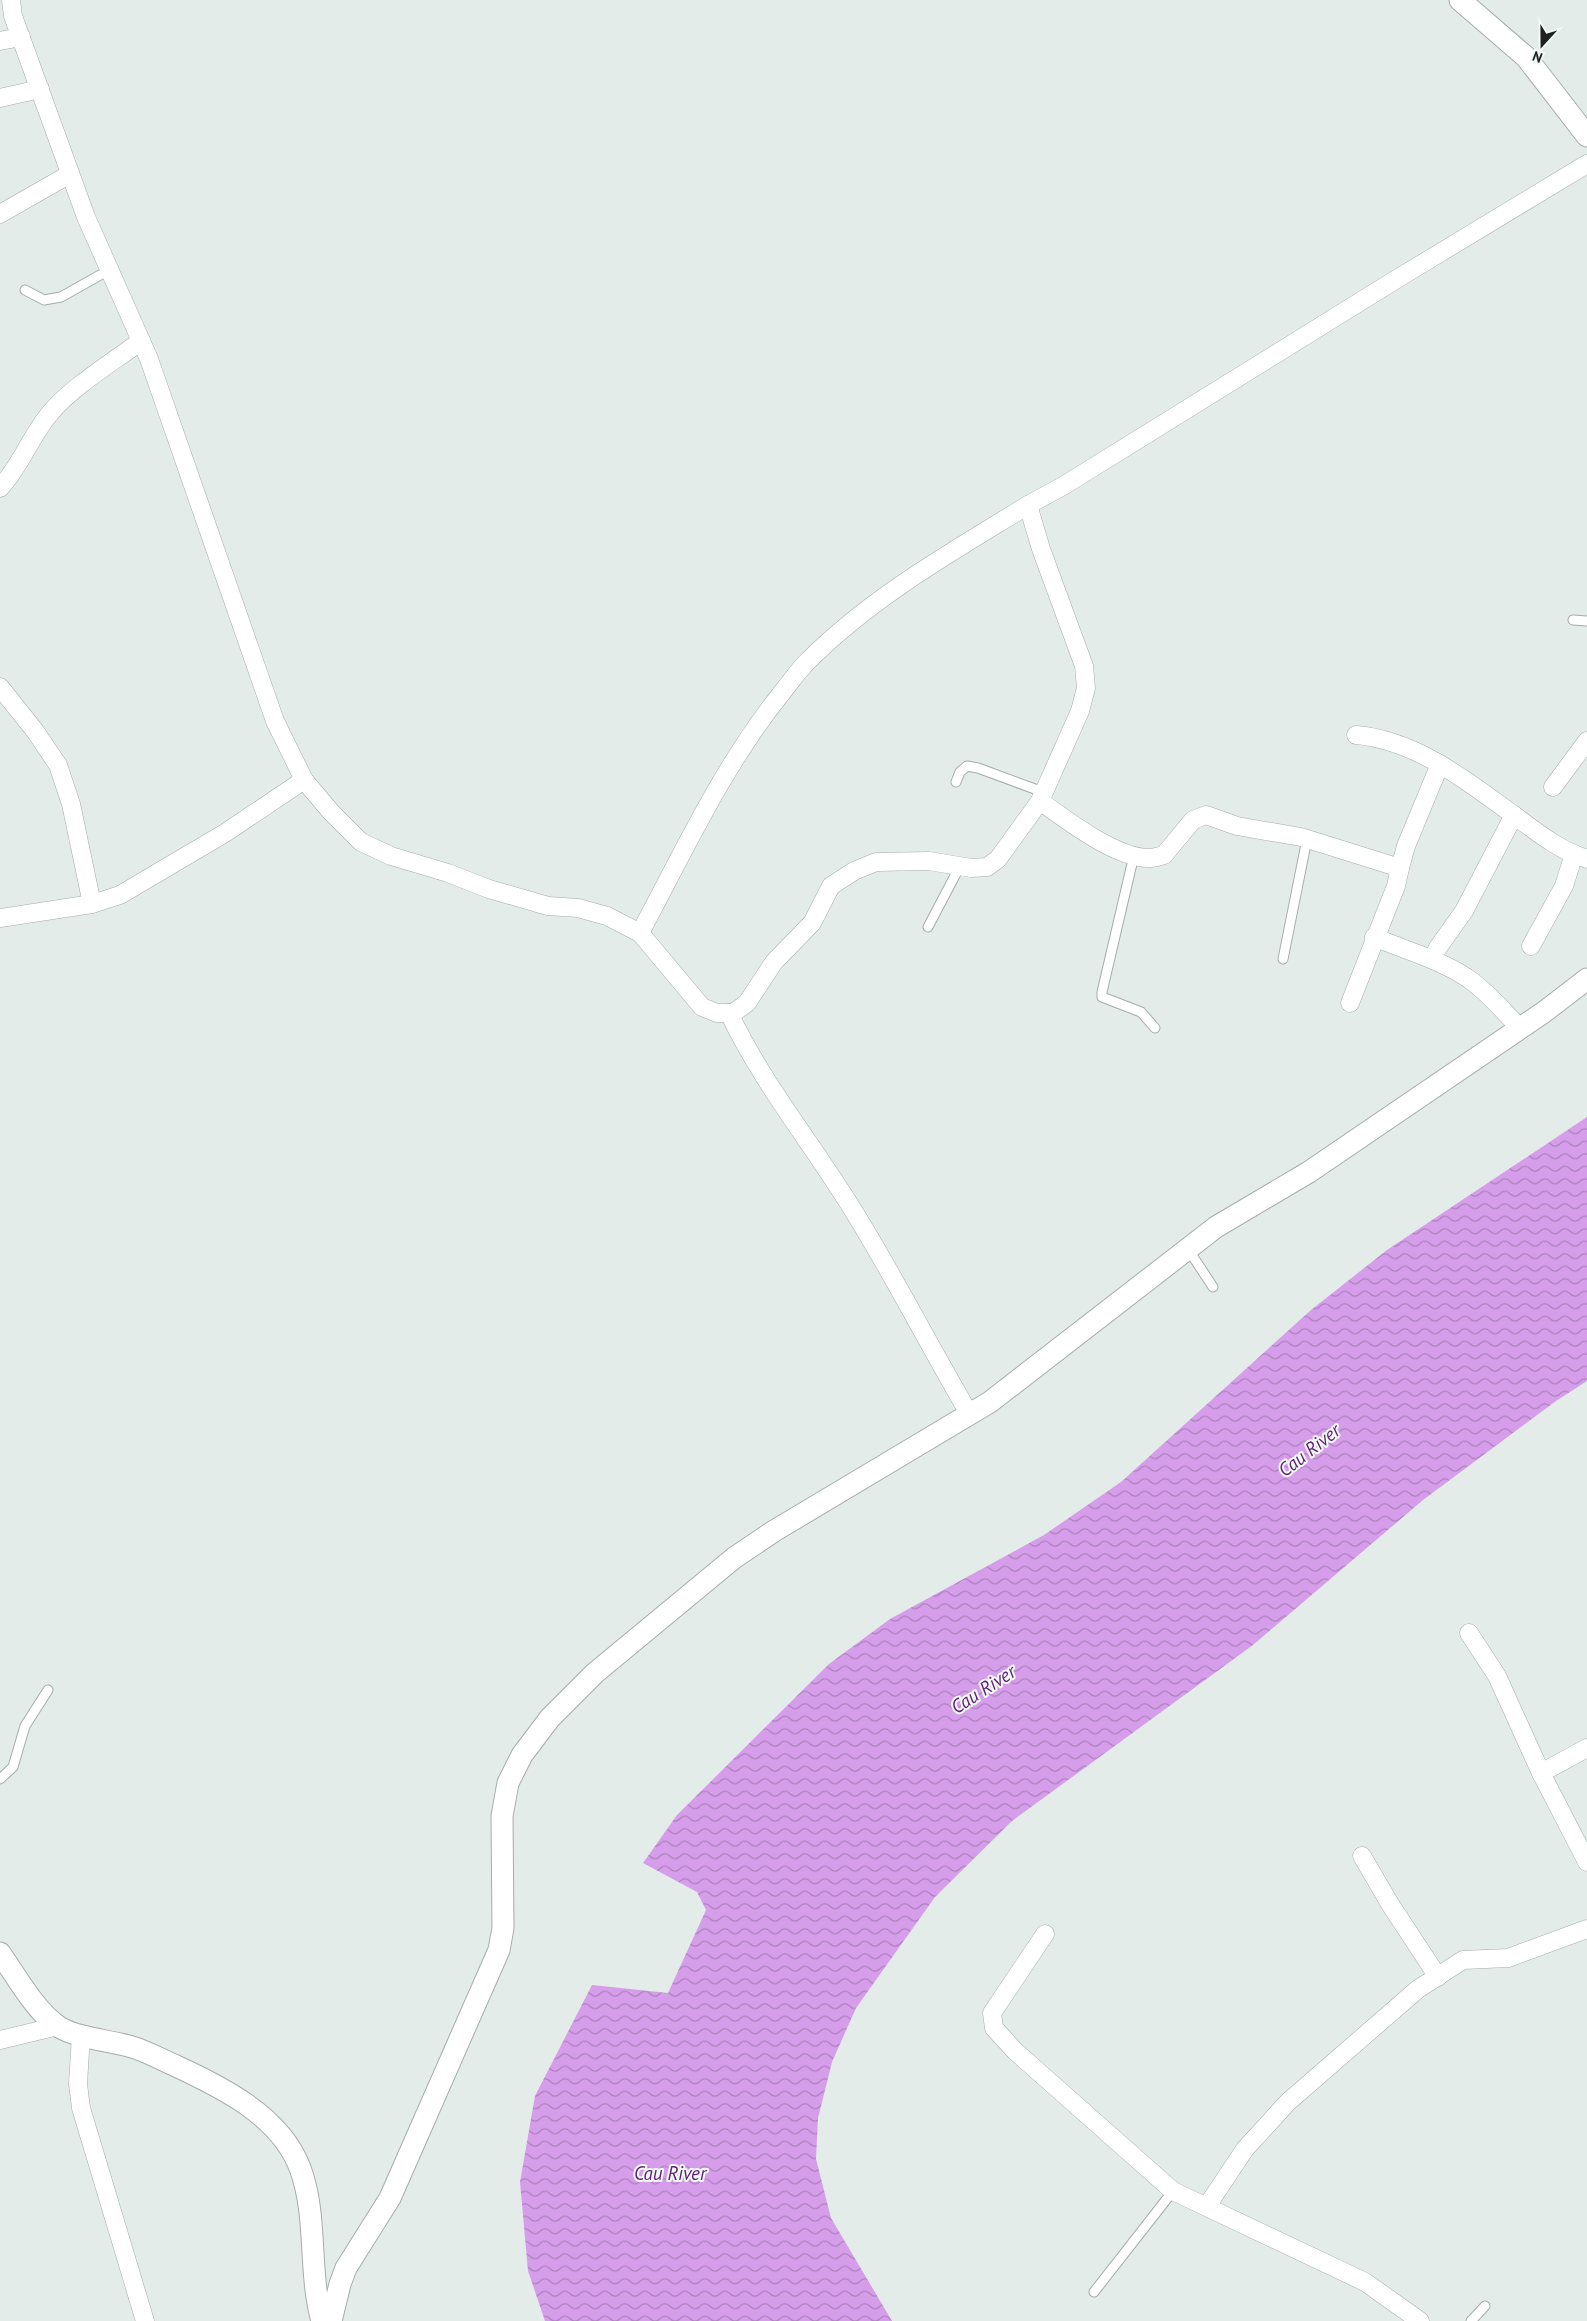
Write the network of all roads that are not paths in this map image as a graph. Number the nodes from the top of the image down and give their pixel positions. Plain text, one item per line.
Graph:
1 (11, 0) edge
2 (1460, 0) edge
3 (21, 37) junction
4 (0, 41) edge
5 (40, 89) junction
6 (0, 98) edge
7 (1587, 136) edge
8 (1587, 164) edge
9 (70, 174) junction
10 (0, 214) edge
11 (109, 270) junction
12 (25, 290) dead end
13 (141, 341) junction
14 (0, 488) edge
15 (1028, 505) junction
16 (1573, 620) dead end
17 (1587, 621) edge
18 (0, 687) edge
19 (1356, 735) dead end
20 (1587, 741) edge
21 (1440, 764) junction
22 (304, 780) junction
23 (956, 782) dead end
24 (1553, 787) dead end
25 (1042, 796) junction
26 (1514, 815) junction
27 (1307, 839) junction
28 (1134, 856) junction
29 (1580, 856) edge
30 (960, 866) junction
31 (1400, 868) junction
32 (92, 904) junction
33 (0, 918) edge
34 (928, 927) dead end
35 (635, 929) junction
36 (1374, 937) junction
37 (1530, 946) dead end
38 (1437, 950) dead end
39 (1283, 959) dead end
40 (1587, 979) edge
41 (1350, 1003) dead end
42 (729, 1013) junction
43 (1156, 1028) dead end
44 (1520, 1028) junction
45 (1188, 1249) junction
46 (1213, 1287) dead end
47 (970, 1415) junction
48 (1469, 1633) dead end
49 (48, 1690) dead end
50 (1587, 1748) edge
51 (1541, 1773) junction
52 (0, 1779) edge
53 (1362, 1856) dead end
54 (1587, 1862) edge
55 (1587, 1929) edge
56 (1045, 1934) dead end
57 (0, 1953) edge
58 (1438, 1977) junction
59 (69, 2030) junction
60 (0, 2040) edge
61 (1173, 2190) junction
62 (1207, 2206) junction
63 (1094, 2292) dead end
64 (1485, 2306) dead end
65 (145, 2321) edge
66 (322, 2321) edge
67 (331, 2321) edge
68 (1420, 2321) edge
69 (1471, 2321) edge

1 - 3 street
2 - 7 street
3 - 4 street
3 - 5 street
5 - 6 street
5 - 9 street
8 - 15 street
9 - 10 street
9 - 11 street
11 - 12 lane
11 - 13 street
13 - 14 street
13 - 22 street
15 - 25 street
15 - 35 street
16 - 17 lane
18 - 32 street
19 - 21 street
20 - 24 street
21 - 26 street
21 - 31 street
22 - 32 street
22 - 35 street
23 - 25 lane
25 - 28 street
25 - 30 street
26 - 29 street
26 - 38 street
27 - 28 street
27 - 31 street
27 - 39 lane
28 - 43 lane
29 - 37 street
30 - 34 lane
30 - 42 street
31 - 36 street
32 - 33 street
35 - 42 street
36 - 41 street
36 - 44 street
40 - 44 street
42 - 47 street
44 - 45 street
45 - 46 lane
45 - 47 street
47 - 67 street
48 - 51 street
49 - 52 lane
50 - 51 street
51 - 54 street
53 - 58 street
55 - 58 street
56 - 61 street
57 - 59 street
58 - 62 street
59 - 60 street
59 - 65 street
59 - 66 street
61 - 62 street
61 - 63 lane
62 - 68 street
64 - 69 lane

